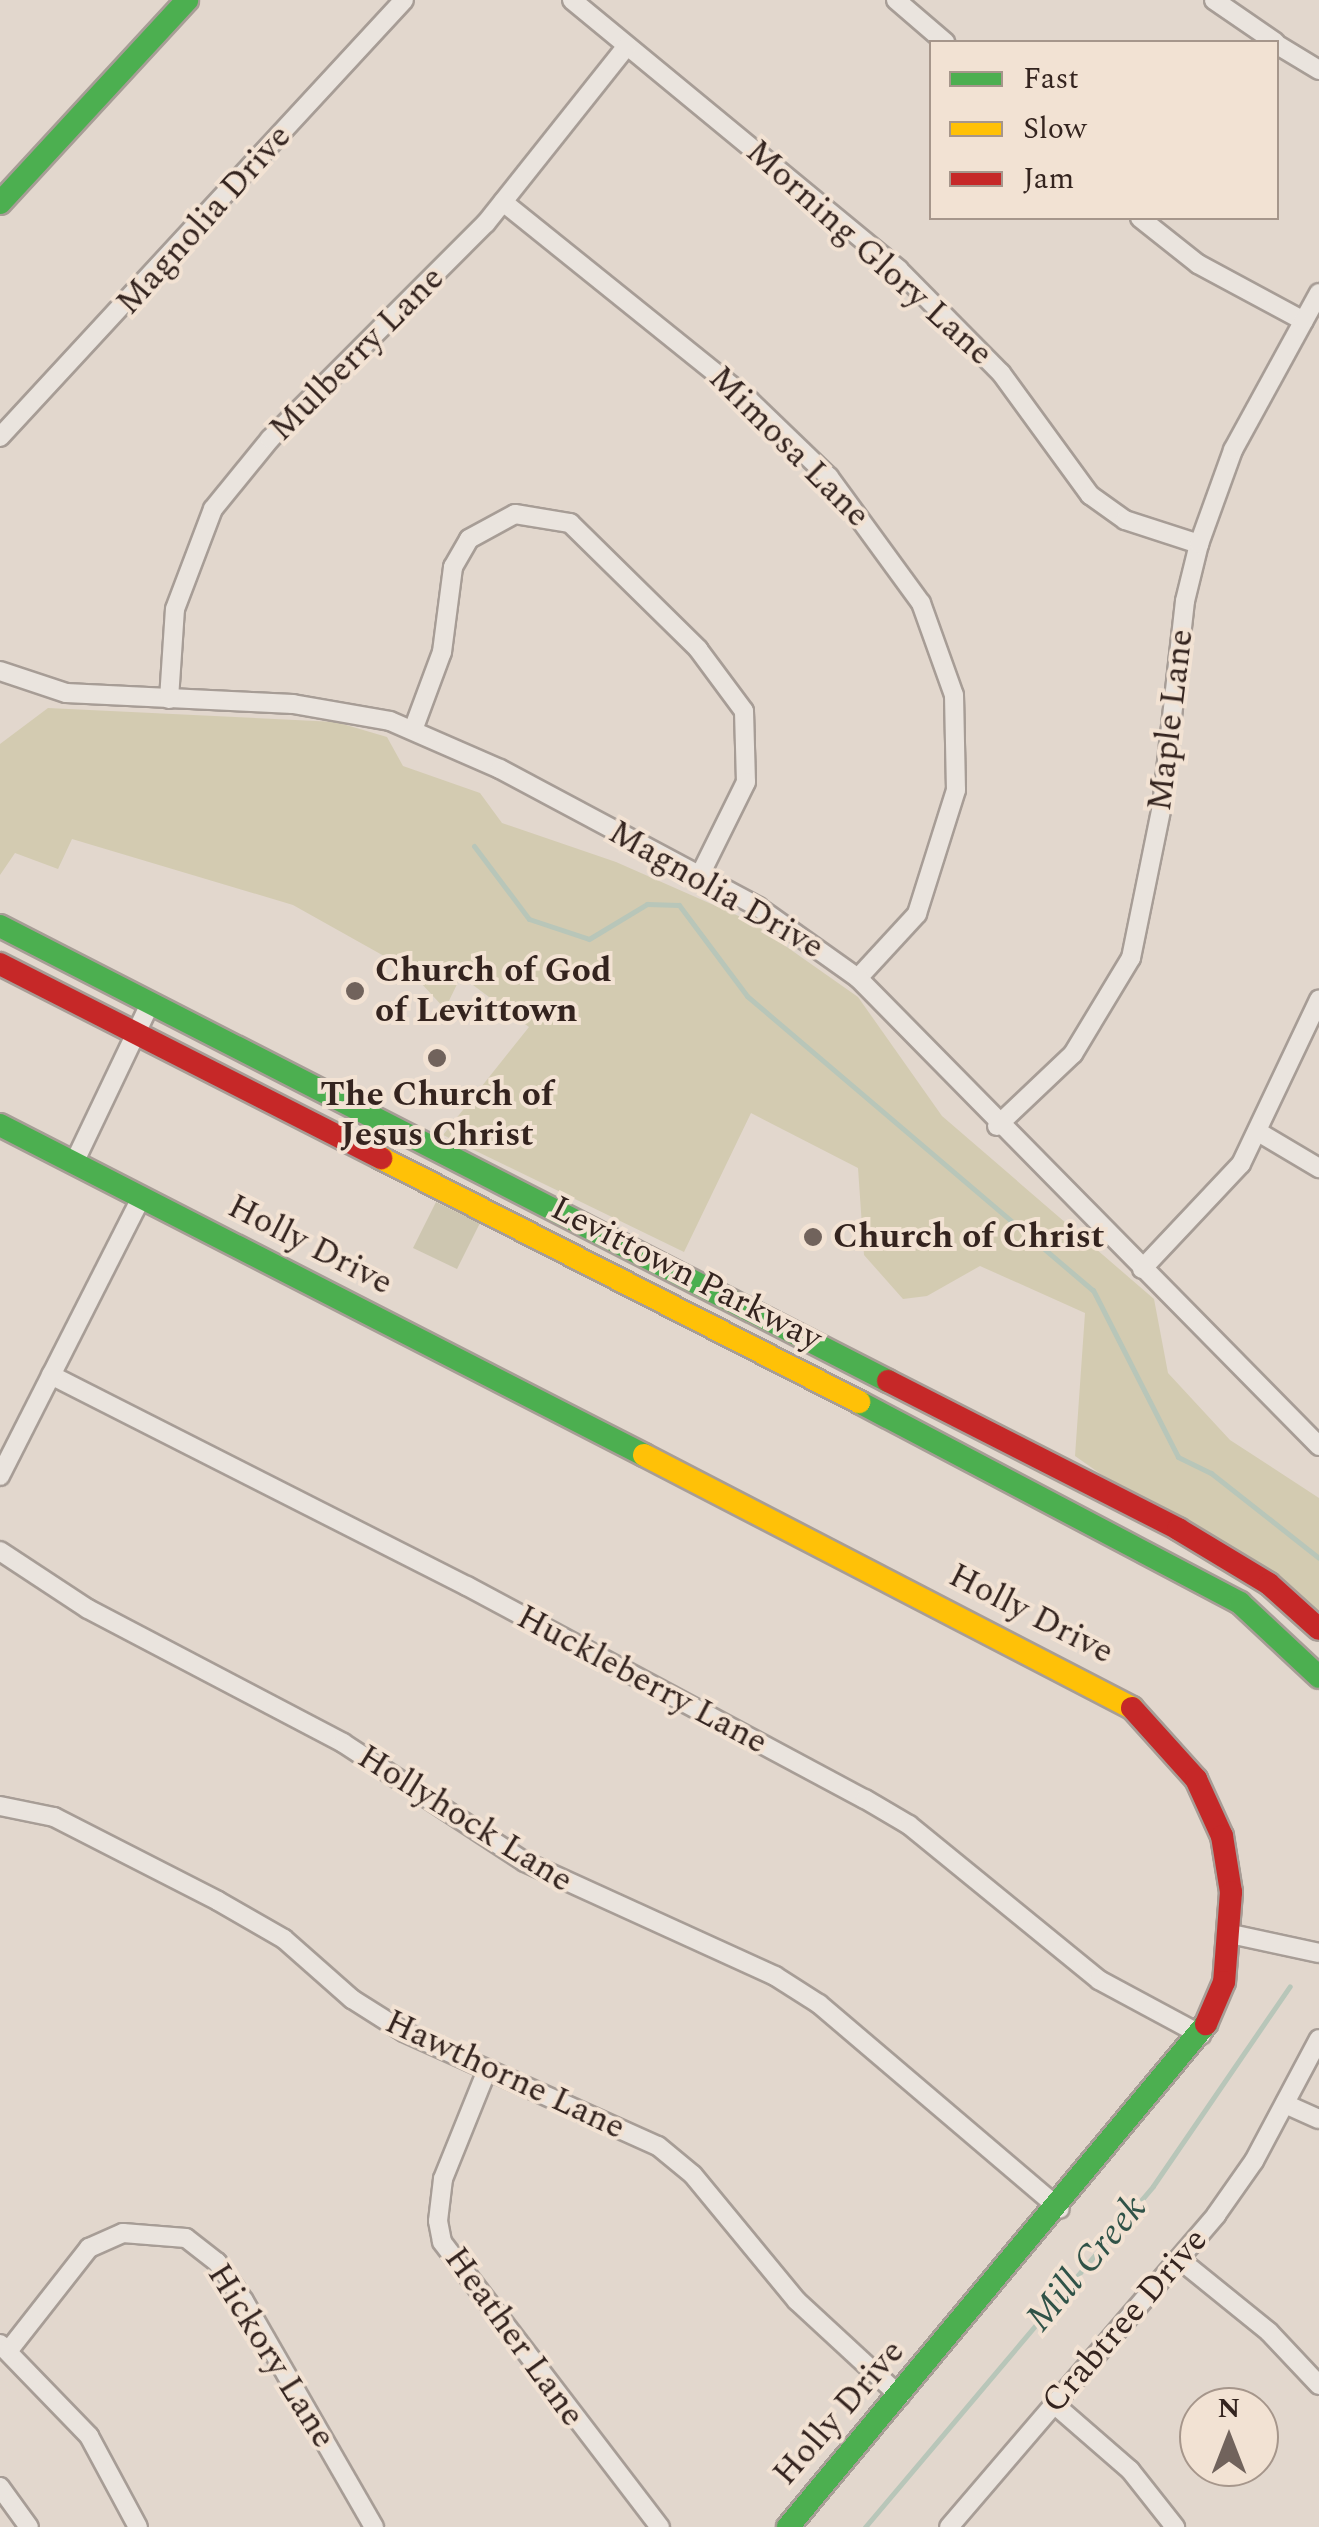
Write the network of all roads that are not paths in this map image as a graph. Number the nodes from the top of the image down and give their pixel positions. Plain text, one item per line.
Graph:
1 (187, 0) edge
2 (404, 0) edge
3 (572, 0) edge
4 (896, 0) edge
5 (1214, 0) edge
6 (944, 40) edge
7 (1272, 40) edge
8 (1279, 45) edge
9 (627, 46) junction
10 (1319, 70) edge
11 (504, 202) junction
12 (0, 204) edge
13 (1143, 220) edge
14 (1319, 292) edge
15 (1304, 321) junction
16 (0, 436) edge
17 (1199, 544) junction
18 (0, 671) edge
19 (169, 699) junction
20 (413, 730) junction
21 (699, 877) junction
22 (0, 926) edge
23 (0, 964) edge
24 (858, 978) junction
25 (1319, 1000) edge
26 (150, 1004) junction
27 (136, 1034) junction
28 (0, 1125) edge
29 (998, 1126) junction
30 (1260, 1133) junction
31 (74, 1163) junction
32 (1319, 1168) edge
33 (140, 1198) junction
34 (1142, 1269) junction
35 (51, 1375) junction
36 (1319, 1446) edge
37 (0, 1476) edge
38 (0, 1551) edge
39 (1319, 1629) edge
40 (1319, 1676) edge
41 (0, 1806) edge
42 (1231, 1934) junction
43 (1319, 1953) edge
44 (1200, 2034) junction
45 (1319, 2039) edge
46 (487, 2070) junction
47 (1285, 2104) junction
48 (1319, 2119) edge
49 (1060, 2209) junction
50 (1179, 2258) junction
51 (4, 2347) edge
52 (1319, 2385) edge
53 (900, 2396) junction
54 (1054, 2404) junction
55 (0, 2487) edge
56 (28, 2527) edge
57 (138, 2527) edge
58 (374, 2527) edge
59 (660, 2527) edge
60 (788, 2527) edge
61 (949, 2527) edge
62 (1176, 2527) edge

1 - 12 main road
2 - 16 street, Magnolia Drive
3 - 9 street, Morning Glory Lane
4 - 6 street
5 - 7 street
8 - 10 street
9 - 11 street, Mulberry Lane
9 - 17 street, Morning Glory Lane
11 - 19 street, Mulberry Lane
11 - 24 street, Mimosa Lane
13 - 15 street
14 - 15 street, Maple Lane
15 - 17 street, Maple Lane
17 - 29 street, Maple Lane
18 - 19 street, Magnolia Drive
19 - 20 street, Magnolia Drive
20 - 21 street, Magnolia Drive
20 - 21 street
21 - 24 street, Magnolia Drive
22 - 26 main road, Levittown Parkway
23 - 27 main road, Levittown Parkway
24 - 29 street, Magnolia Drive
25 - 30 street
26 - 27 street
26 - 39 main road, Levittown Parkway
27 - 31 street
27 - 40 main road, Levittown Parkway
28 - 31 main road, Holly Drive
29 - 34 street, Magnolia Drive
30 - 32 street
30 - 34 street
31 - 33 main road, Holly Drive
33 - 35 street
33 - 42 main road, Holly Drive
34 - 36 street, Magnolia Drive
35 - 37 street
35 - 44 street, Huckleberry Lane
38 - 49 street, Hollyhock Lane
41 - 46 street, Hawthorne Lane
42 - 43 street
42 - 44 main road, Holly Drive
44 - 49 main road, Holly Drive
45 - 47 street, Crabtree Drive
46 - 53 street, Hawthorne Lane
46 - 59 street, Heather Lane
47 - 48 street
47 - 50 street, Crabtree Drive
49 - 53 main road, Holly Drive
50 - 52 street
50 - 54 street, Crabtree Drive
51 - 57 street
51 - 58 street, Hickory Lane
53 - 60 main road, Holly Drive
54 - 61 street, Crabtree Drive
54 - 62 street
55 - 56 street

